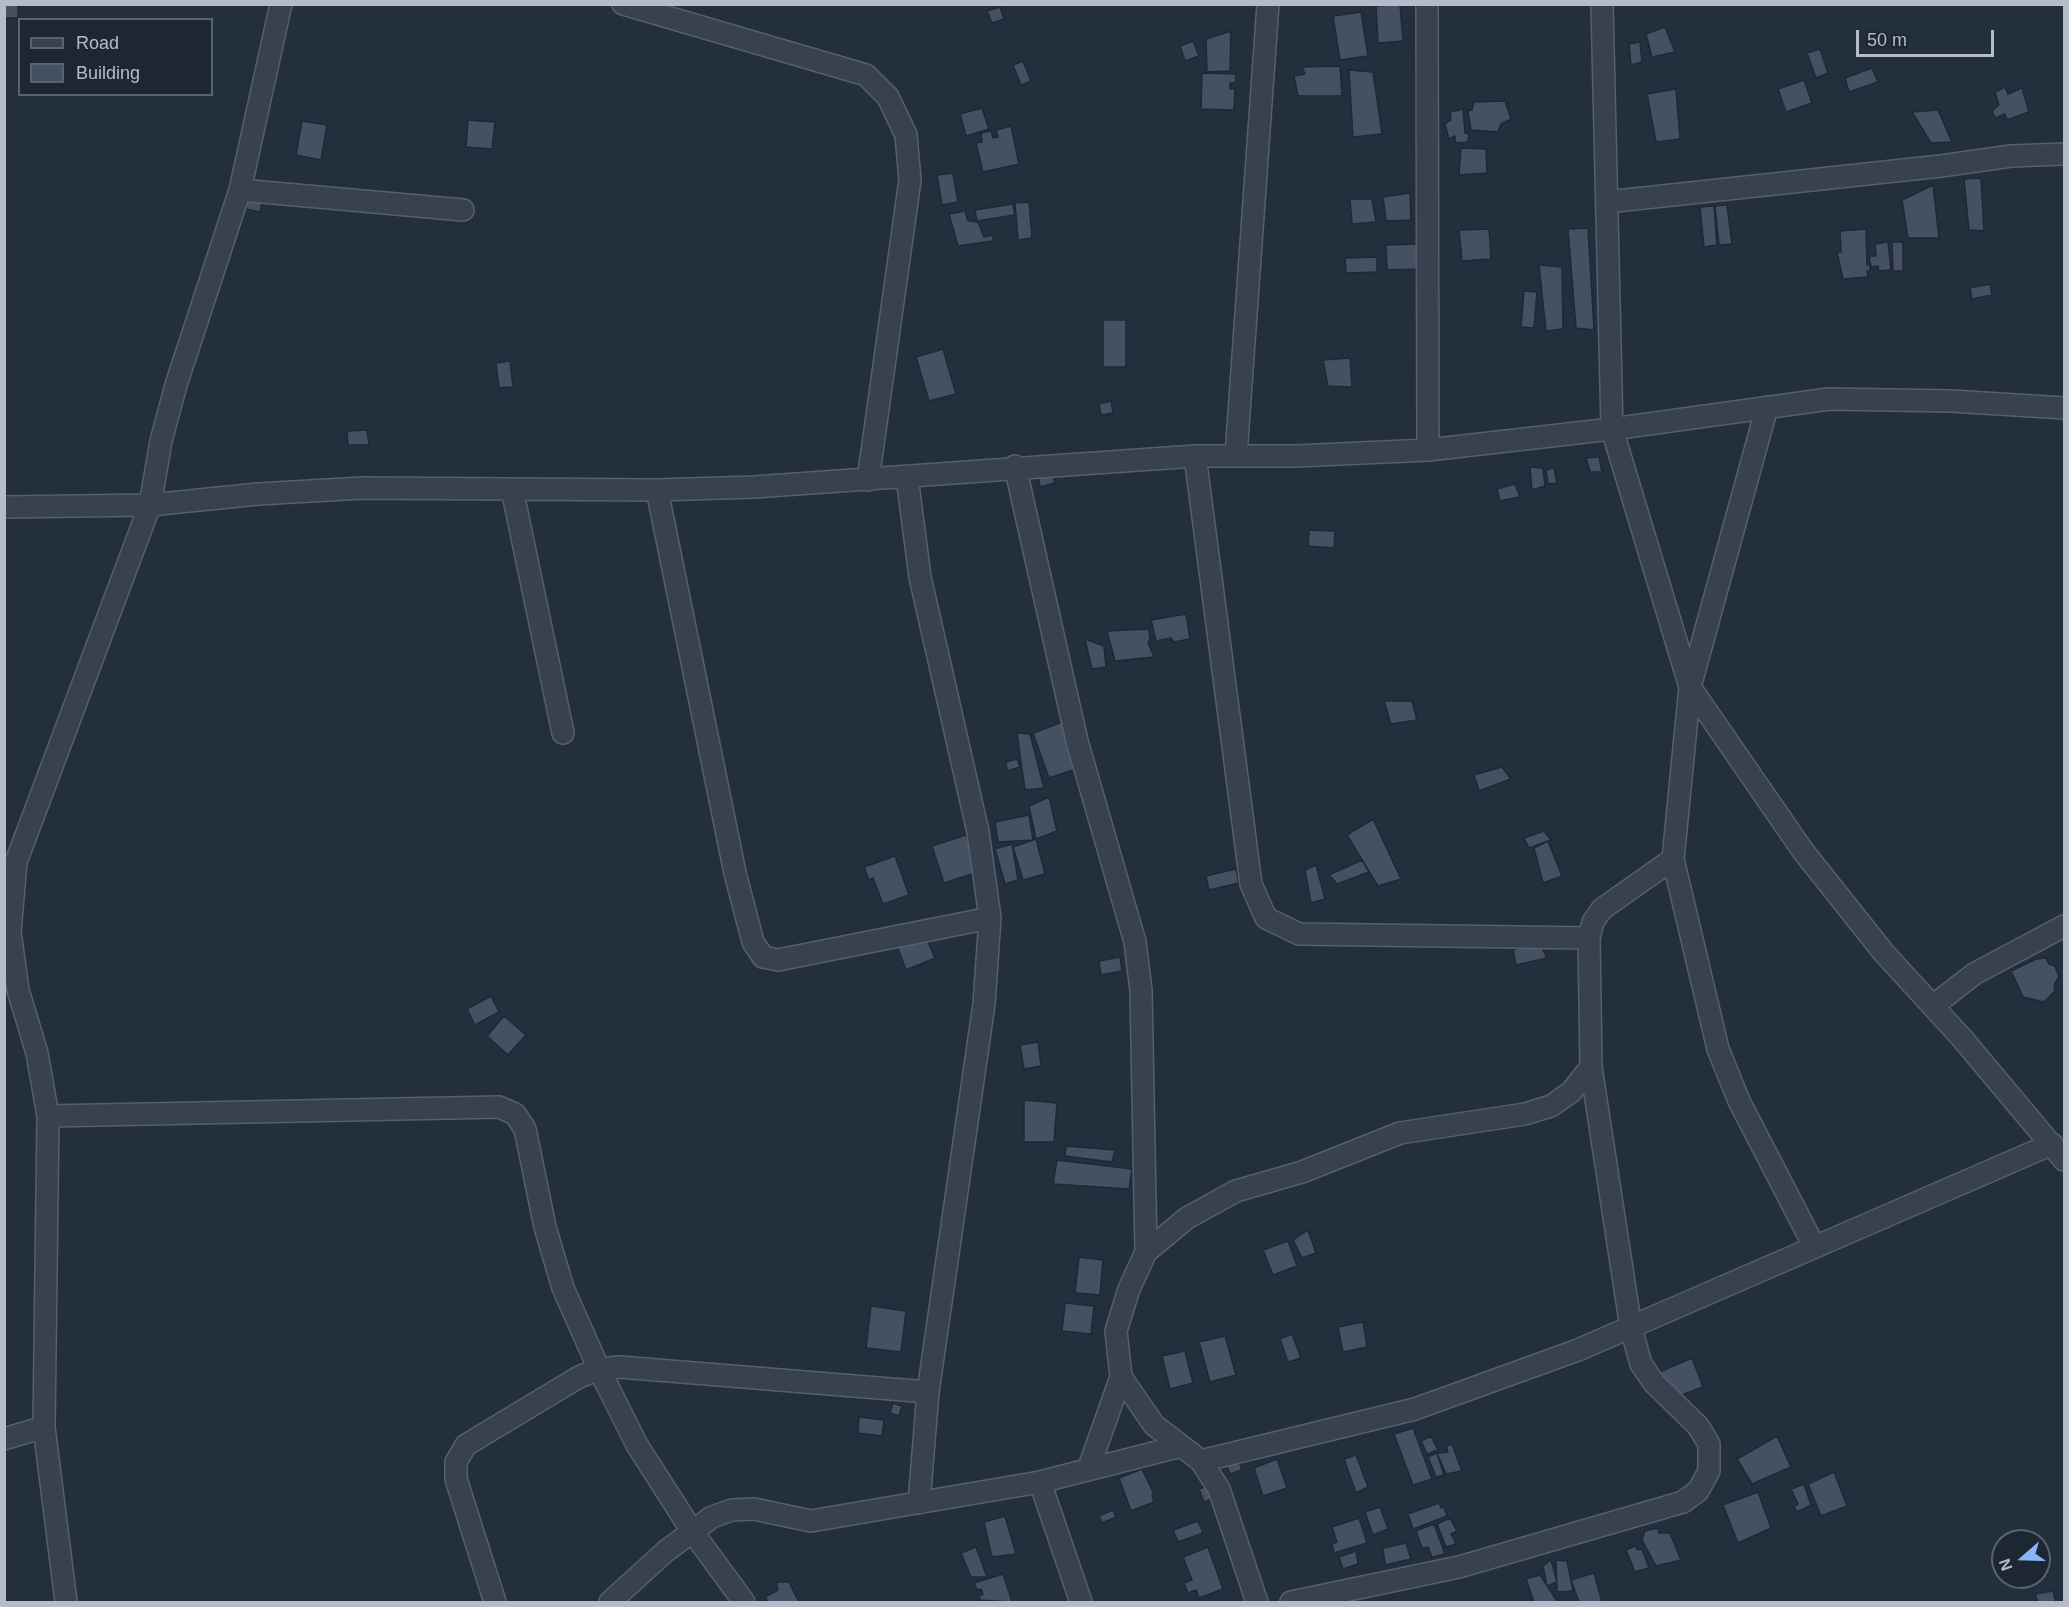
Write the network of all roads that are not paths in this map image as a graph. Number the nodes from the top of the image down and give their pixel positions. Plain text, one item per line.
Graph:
1 (281, 4) edge
2 (623, 4) edge
3 (1268, 4) edge
4 (1427, 4) edge
5 (1602, 4) edge
6 (2064, 154) edge
7 (240, 189) junction
8 (1607, 202) junction
9 (463, 210) dead end
10 (1767, 407) junction
11 (2064, 408) edge
12 (1612, 429) junction
13 (1428, 450) junction
14 (1236, 455) junction
15 (1195, 456) junction
16 (1015, 466) junction
17 (907, 477) junction
18 (868, 480) junction
19 (512, 489) junction
20 (657, 490) junction
21 (150, 505) junction
22 (4, 507) edge
23 (1690, 687) junction
24 (563, 733) dead end
25 (1673, 859) junction
26 (990, 918) junction
27 (2064, 926) edge
28 (1589, 938) junction
29 (1933, 1006) junction
30 (1591, 1067) junction
31 (48, 1116) junction
32 (2058, 1152) edge
33 (1814, 1246) junction
34 (1146, 1252) junction
35 (1631, 1328) junction
36 (599, 1369) junction
37 (1120, 1377) junction
38 (928, 1392) junction
39 (44, 1427) junction
40 (4, 1439) edge
41 (1181, 1446) junction
42 (1201, 1461) junction
43 (1088, 1470) junction
44 (1040, 1482) junction
45 (919, 1503) junction
46 (692, 1532) junction
47 (66, 1602) edge
48 (495, 1602) edge
49 (610, 1602) edge
50 (744, 1602) edge
51 (1081, 1602) edge
52 (1257, 1602) edge
53 (1291, 1602) edge

1 - 7 street
2 - 18 street
3 - 14 street
4 - 13 street
5 - 8 street
6 - 8 street
7 - 9 street
7 - 21 street
8 - 12 street
10 - 11 street
10 - 12 street
10 - 23 street
12 - 13 street
12 - 23 street
13 - 14 street
14 - 15 street
15 - 16 street
15 - 28 street
16 - 17 street
16 - 34 street
17 - 18 street
17 - 26 street
18 - 20 street
19 - 20 street
19 - 21 street
19 - 24 street
20 - 26 street
21 - 22 street
21 - 31 street
23 - 25 street
23 - 29 street
25 - 28 street
25 - 33 street
26 - 38 street
27 - 29 street
28 - 30 street
29 - 32 street
30 - 34 street
30 - 35 street
31 - 36 street
31 - 39 street
32 - 33 street
33 - 35 street
34 - 37 street
35 - 42 street
35 - 53 street
36 - 38 street
36 - 46 street
36 - 48 street
37 - 41 street
37 - 43 street
38 - 45 street
39 - 40 street
39 - 47 street
41 - 42 street
41 - 43 street
42 - 52 street
43 - 44 street
44 - 45 street
44 - 51 street
45 - 46 street
46 - 49 street
46 - 50 street

